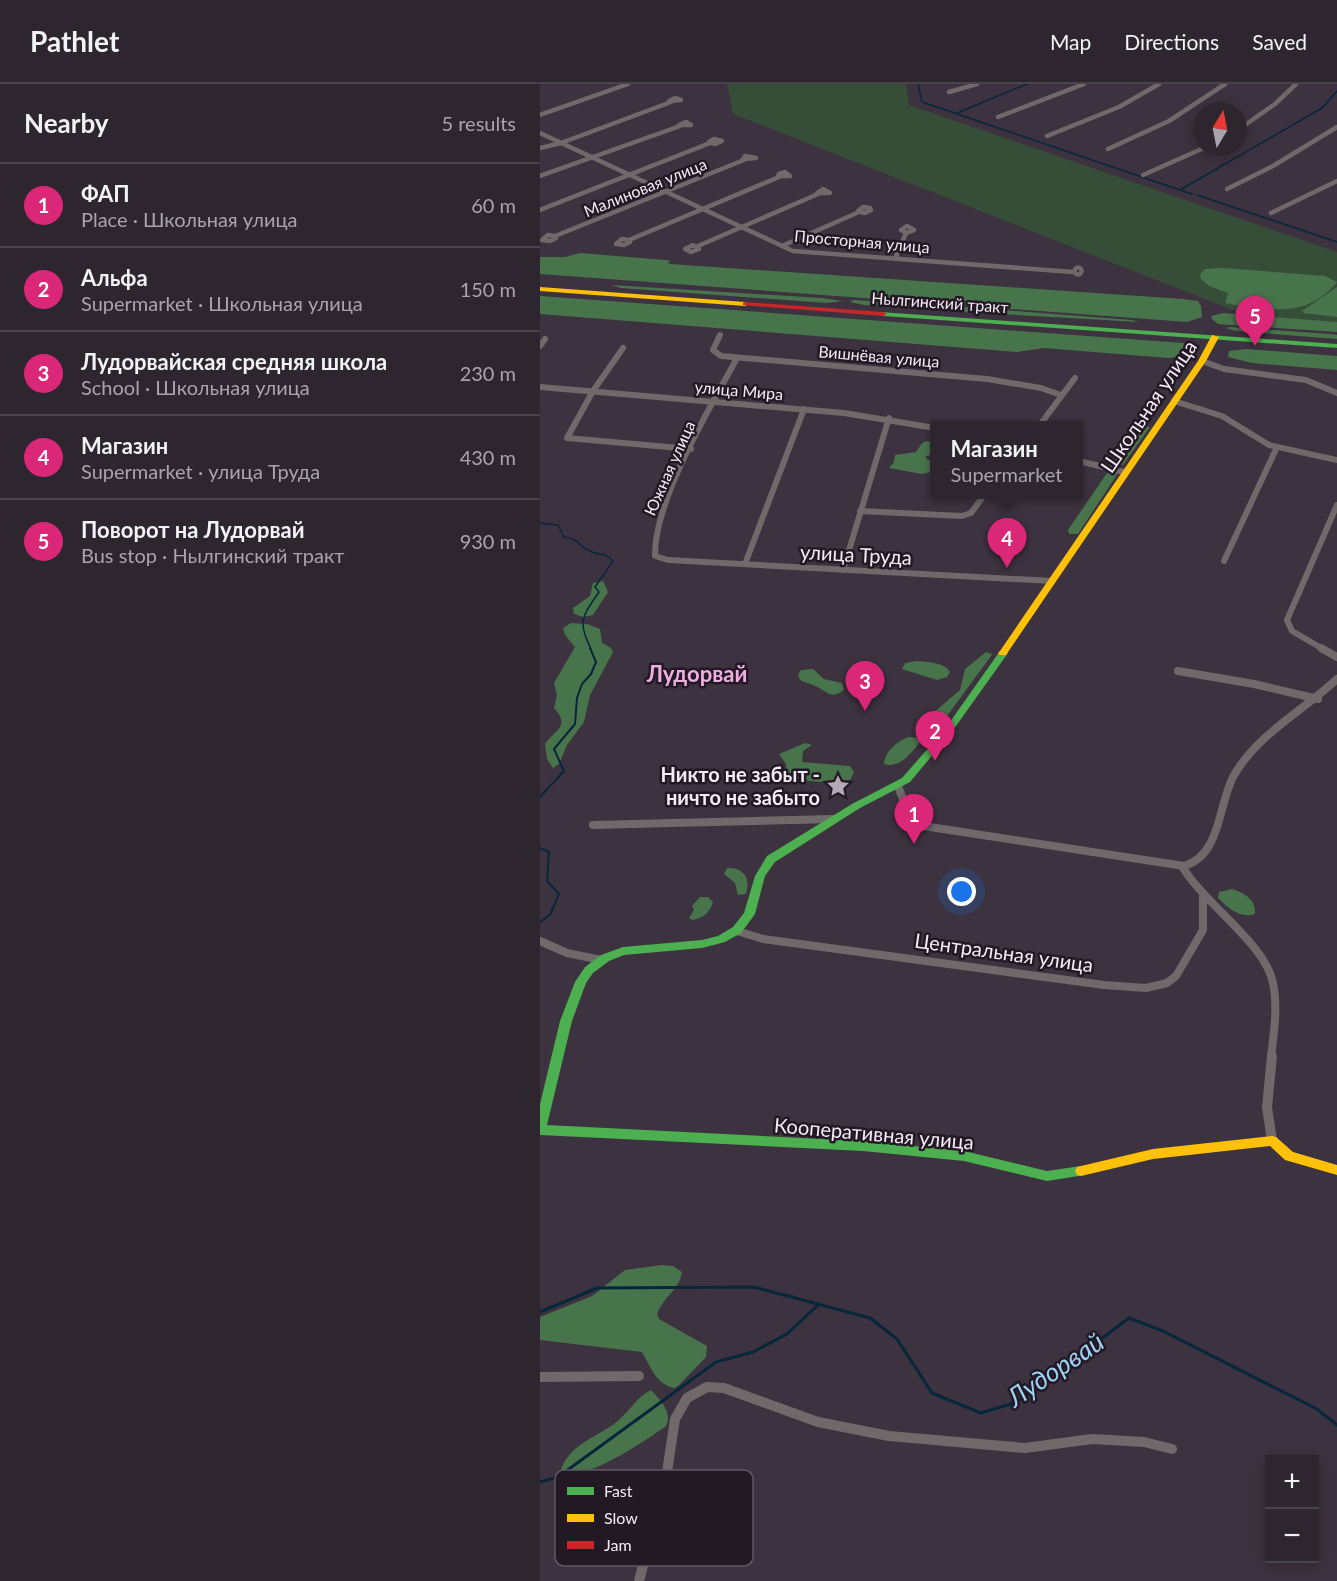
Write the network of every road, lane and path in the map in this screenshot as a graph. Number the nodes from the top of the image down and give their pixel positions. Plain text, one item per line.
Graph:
1 (628, 84) edge
2 (975, 84) edge
3 (1084, 84) edge
4 (1159, 84) edge
5 (1225, 84) edge
6 (1296, 84) edge
7 (949, 92) dead end
8 (671, 102) dead end
9 (540, 115) edge
10 (998, 117) dead end
11 (1247, 124) edge
12 (680, 126) dead end
13 (1337, 127) edge
14 (540, 133) edge
15 (1047, 136) dead end
16 (561, 143) junction
17 (710, 143) dead end
18 (540, 148) edge
19 (1108, 149) dead end
20 (1193, 153) edge
21 (595, 159) junction
22 (744, 160) dead end
23 (630, 175) junction
24 (1143, 175) dead end
25 (540, 176) edge
26 (779, 177) dead end
27 (1337, 181) edge
28 (1227, 189) dead end
29 (666, 192) junction
30 (818, 194) dead end
31 (540, 210) edge
32 (704, 210) junction
33 (860, 212) dead end
34 (1271, 213) dead end
35 (743, 228) junction
36 (906, 232) dead end
37 (555, 236) dead end
38 (628, 240) dead end
39 (698, 246) dead end
40 (782, 246) junction
41 (896, 259) junction
42 (1073, 272) dead end
43 (540, 289) edge
44 (720, 335) dead end
45 (1215, 337) junction
46 (545, 339) dead end
47 (540, 346) edge
48 (1337, 346) edge
49 (622, 348) dead end
50 (737, 358) junction
51 (1202, 361) junction
52 (1075, 378) dead end
53 (540, 387) edge
54 (593, 391) junction
55 (1337, 393) edge
56 (1061, 394) junction
57 (713, 401) junction
58 (1174, 401) junction
59 (804, 409) junction
60 (889, 418) junction
61 (1042, 421) edge
62 (930, 427) edge
63 (1277, 447) junction
64 (691, 449) junction
65 (1337, 460) edge
66 (1083, 462) edge
67 (1124, 472) junction
68 (982, 499) edge
69 (1337, 505) edge
70 (860, 512) junction
71 (658, 558) joint
72 (1224, 561) dead end
73 (745, 564) junction
74 (843, 570) junction
75 (1052, 581) junction
76 (1337, 657) edge
77 (1178, 671) dead end
78 (1337, 679) edge
79 (1318, 699) junction
80 (898, 786) junction
81 (834, 819) junction
82 (593, 825) dead end
83 (1182, 866) junction
84 (1203, 897) junction
85 (737, 931) junction
86 (540, 941) edge
87 (601, 960) junction
88 (540, 1130) edge
89 (1272, 1141) junction
90 (1337, 1170) edge
91 (639, 1376) dead end
92 (540, 1377) edge
93 (1172, 1449) dead end
94 (667, 1470) edge
95 (643, 1566) edge
96 (639, 1581) edge

1 - 9 street
2 - 7 street
3 - 10 street
4 - 15 street
5 - 19 street
6 - 11 street
8 - 16 street
12 - 21 street
13 - 28 street
14 - 16 street, Просторная улица
16 - 18 street
16 - 21 street, Просторная улица
17 - 23 street
20 - 24 street
21 - 23 street, Просторная улица
21 - 25 street
22 - 29 street, Малиновая улица
23 - 29 street, Просторная улица
23 - 31 street
26 - 32 street
27 - 34 street
29 - 32 street, Просторная улица
29 - 37 street, Малиновая улица
30 - 35 street
32 - 35 street, Просторная улица
32 - 38 street
33 - 40 street
35 - 39 street
35 - 40 street, Просторная улица
36 - 41 street
40 - 41 street, Просторная улица
41 - 42 street, Просторная улица
43 - 45 street, Нылгинский тракт
44 - 50 street, Вишнёвая улица
45 - 48 street, Нылгинский тракт
45 - 51 street, Школьная улица
46 - 47 street
49 - 54 street
50 - 56 street, Вишнёвая улица
50 - 57 street, Южная улица
51 - 55 street
51 - 58 street, Школьная улица
52 - 56 street
53 - 54 street, улица Мира
54 - 57 street, улица Мира
54 - 64 street
56 - 61 street
57 - 59 street, улица Мира
57 - 64 street, Южная улица
58 - 63 street
58 - 67 street, Школьная улица
59 - 60 street, улица Мира
59 - 73 street
60 - 62 street, улица Мира
60 - 70 street
63 - 65 street
63 - 72 street
64 - 71 street, Южная улица
66 - 67 street
67 - 75 street, Школьная улица
68 - 70 street
69 - 76 street
70 - 74 street
71 - 73 street, улица Труда
73 - 74 street, улица Труда
74 - 75 street, улица Труда
75 - 80 street, Школьная улица
77 - 79 street
78 - 79 street
79 - 83 street
80 - 81 street, Школьная улица
80 - 83 street
81 - 82 street
81 - 85 street
83 - 84 street
84 - 85 street, Центральная улица
84 - 89 street
85 - 87 street
86 - 87 street
87 - 88 street
88 - 89 street, Кооперативная улица
89 - 90 street
91 - 92 street
93 - 94 street
95 - 96 street

